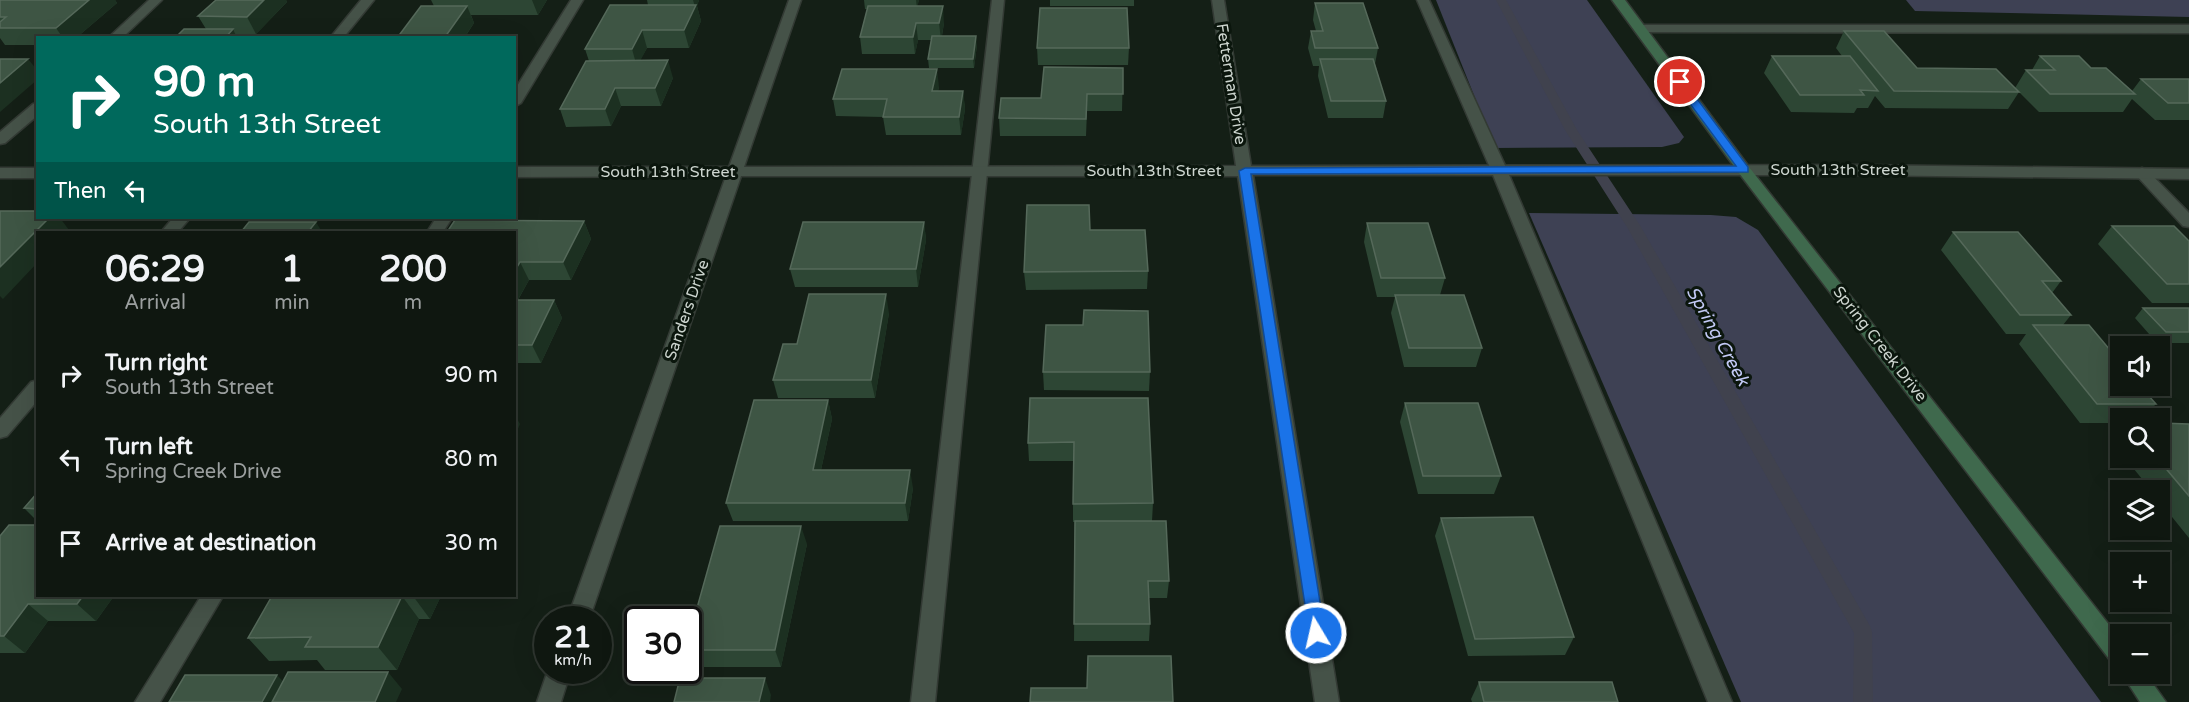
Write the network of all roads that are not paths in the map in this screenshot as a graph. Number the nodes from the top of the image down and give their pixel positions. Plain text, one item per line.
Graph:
1 (156, 0) edge
2 (368, 0) edge
3 (577, 0) edge
4 (795, 0) edge
5 (998, 0) edge
6 (1218, 0) edge
7 (1423, 0) edge
8 (1618, 0) edge
9 (1641, 29) junction
10 (2189, 29) edge
11 (116, 36) edge
12 (338, 36) edge
13 (516, 100) edge
14 (36, 108) edge
15 (0, 140) edge
16 (1499, 170) junction
17 (1744, 170) junction
18 (979, 171) junction
19 (1245, 171) junction
20 (516, 172) edge
21 (735, 172) junction
22 (0, 173) edge
23 (36, 173) edge
24 (2142, 173) junction
25 (2189, 174) edge
26 (181, 219) edge
27 (2189, 222) edge
28 (171, 231) edge
29 (36, 389) edge
30 (0, 430) edge
31 (211, 597) edge
32 (583, 606) edge
33 (2110, 643) edge
34 (555, 684) edge
35 (2140, 684) edge
36 (147, 702) edge
37 (549, 702) edge
38 (923, 702) edge
39 (1327, 702) edge
40 (1720, 702) edge
41 (2154, 702) edge

1 - 11 street
2 - 12 street
3 - 13 street
4 - 21 street, Sanders Drive
5 - 18 street
6 - 19 street, Fetterman Drive
7 - 16 street
8 - 9 main road, Spring Creek Drive
9 - 10 street
9 - 17 main road, Spring Creek Drive
14 - 15 street
16 - 17 street, South 13th Street
16 - 19 street, South 13th Street
16 - 40 street
17 - 24 street, South 13th Street
17 - 33 main road, Spring Creek Drive
18 - 19 street, South 13th Street
18 - 21 street, South 13th Street
18 - 38 street
19 - 39 street, Fetterman Drive
20 - 21 street, South 13th Street
21 - 32 street, Sanders Drive
22 - 23 street
24 - 25 street, South 13th Street
24 - 27 street
26 - 28 street
29 - 30 street
31 - 36 street
34 - 37 street
35 - 41 main road

